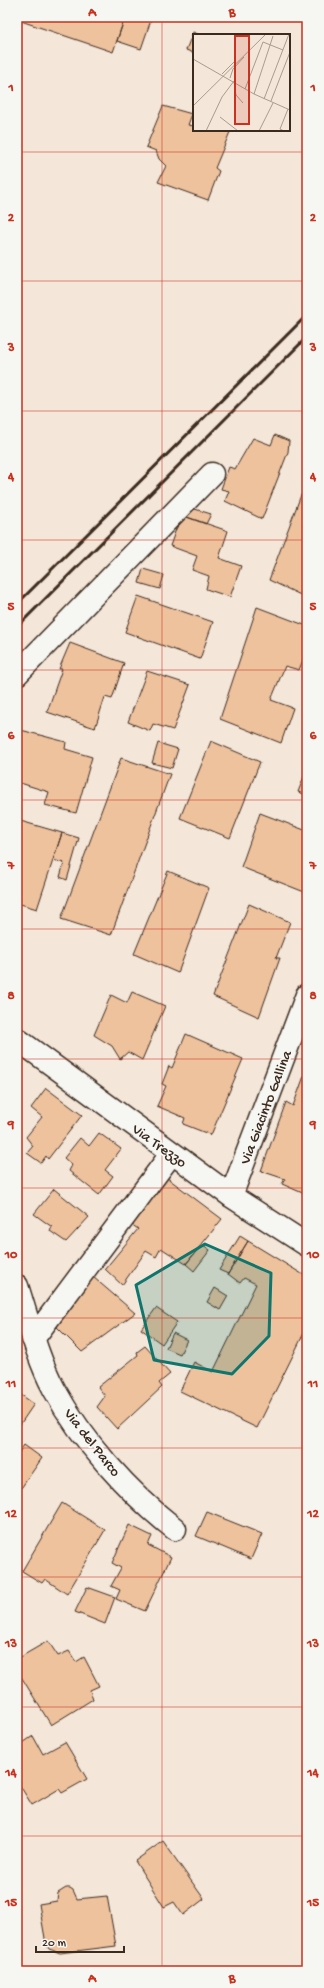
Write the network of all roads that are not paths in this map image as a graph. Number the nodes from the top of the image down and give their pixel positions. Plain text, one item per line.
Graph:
1 (212, 474) dead end
2 (17, 674) edge
3 (307, 995) edge
4 (17, 1039) edge
5 (172, 1153) junction
6 (231, 1196) junction
7 (307, 1245) edge
8 (17, 1286) edge
9 (33, 1339) junction
10 (175, 1529) dead end

1 - 2 street
3 - 6 street, Via Giacinto Gallina
4 - 5 street, Via Trezzo
5 - 6 street, Via Trezzo
5 - 9 street
6 - 7 street, Via Trezzo
8 - 9 street, Via del Parco
9 - 10 street, Via del Parco

